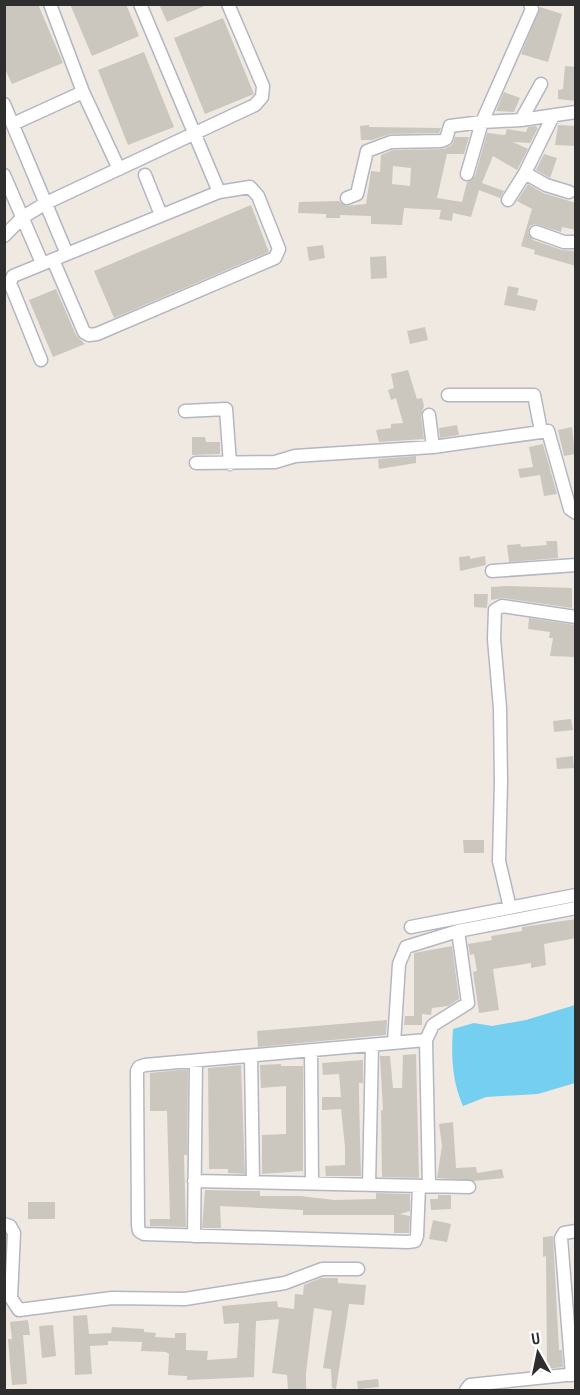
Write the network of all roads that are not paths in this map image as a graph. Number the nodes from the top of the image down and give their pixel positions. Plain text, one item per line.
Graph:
1 (50, 4) edge
2 (140, 4) edge
3 (228, 4) edge
4 (530, 4) edge
5 (541, 84) dead end
6 (83, 92) junction
7 (4, 104) edge
8 (576, 112) edge
9 (553, 116) junction
10 (521, 120) junction
11 (482, 122) junction
12 (14, 124) junction
13 (194, 132) junction
14 (119, 169) junction
15 (525, 173) junction
16 (467, 174) dead end
17 (4, 175) edge
18 (144, 176) dead end
19 (219, 192) junction
20 (569, 192) dead end
21 (347, 198) dead end
22 (508, 200) dead end
23 (46, 203) junction
24 (162, 215) junction
25 (23, 217) junction
26 (536, 232) dead end
27 (4, 236) edge
28 (576, 243) edge
29 (67, 254) junction
30 (47, 262) junction
31 (41, 360) dead end
32 (448, 395) dead end
33 (185, 411) dead end
34 (429, 415) dead end
35 (541, 431) junction
36 (434, 447) junction
37 (196, 464) dead end
38 (230, 464) junction
39 (576, 513) edge
40 (576, 565) edge
41 (492, 571) dead end
42 (576, 617) edge
43 (576, 895) edge
44 (510, 908) junction
45 (576, 908) edge
46 (411, 927) dead end
47 (458, 931) junction
48 (426, 1040) junction
49 (394, 1042) junction
50 (372, 1045) junction
51 (311, 1050) junction
52 (251, 1056) junction
53 (196, 1061) junction
54 (194, 1181) junction
55 (253, 1182) junction
56 (312, 1183) junction
57 (369, 1185) junction
58 (424, 1186) junction
59 (469, 1187) dead end
60 (4, 1224) edge
61 (576, 1231) edge
62 (194, 1236) junction
63 (358, 1269) dead end
64 (574, 1374) edge
65 (466, 1390) edge

1 - 6 street
2 - 13 street
3 - 13 street
4 - 11 street
5 - 10 street
6 - 12 street
6 - 14 street
7 - 12 street
8 - 9 street
9 - 10 street
9 - 15 street
10 - 11 street
11 - 16 street
11 - 21 street
12 - 23 street
13 - 14 street
13 - 19 street
14 - 23 street
15 - 20 street
15 - 22 street
17 - 25 street
18 - 24 street
19 - 24 street
19 - 30 street
23 - 25 street
23 - 29 street
24 - 29 street
25 - 27 street
25 - 30 street
26 - 28 street
29 - 30 street
30 - 31 street
32 - 35 street
33 - 38 street
34 - 36 street
35 - 36 street
35 - 39 street
36 - 38 street
37 - 38 street
40 - 41 street
42 - 44 street
43 - 44 street
44 - 46 street
45 - 47 street
47 - 48 street
47 - 49 street
48 - 49 street
48 - 58 street
49 - 50 street
50 - 51 street
50 - 57 street
51 - 52 street
51 - 56 street
52 - 53 street
52 - 55 street
53 - 54 street
53 - 62 street
54 - 55 street
54 - 62 street
55 - 56 street
56 - 57 street
57 - 58 street
58 - 59 street
58 - 62 street
60 - 63 street
61 - 64 street
64 - 65 street

